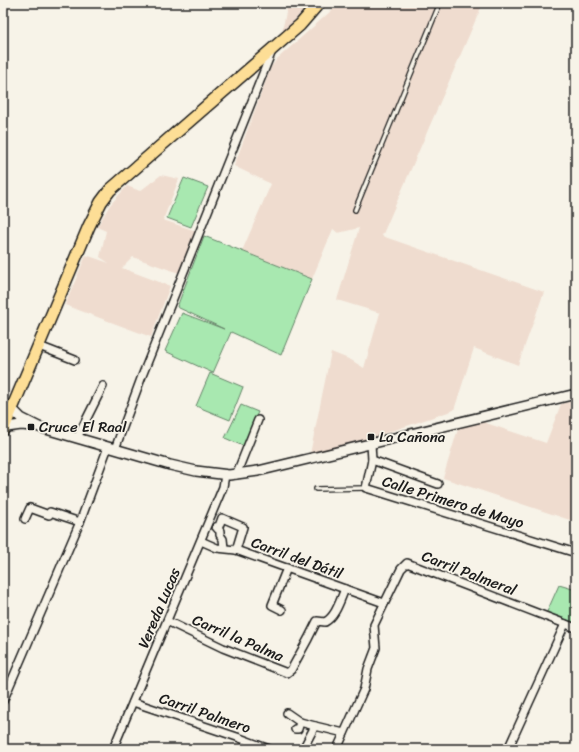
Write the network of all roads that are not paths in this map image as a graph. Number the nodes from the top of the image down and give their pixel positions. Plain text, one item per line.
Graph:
1 (440, 3) edge
2 (317, 6) edge
3 (273, 49) junction
4 (355, 210) dead end
5 (39, 346) junction
6 (75, 360) dead end
7 (103, 386) dead end
8 (576, 394) edge
9 (11, 411) edge
10 (258, 420) dead end
11 (6, 427) edge
12 (39, 427) junction
13 (78, 438) junction
14 (372, 444) junction
15 (111, 448) junction
16 (372, 460) junction
17 (225, 475) junction
18 (236, 475) junction
19 (438, 484) dead end
20 (366, 488) junction
21 (316, 489) dead end
22 (25, 519) dead end
23 (209, 520) junction
24 (80, 522) junction
25 (218, 529) junction
26 (201, 541) junction
27 (224, 548) junction
28 (236, 550) junction
29 (576, 553) edge
30 (287, 568) junction
31 (345, 589) junction
32 (384, 604) junction
33 (282, 610) dead end
34 (167, 621) junction
35 (564, 624) junction
36 (576, 628) edge
37 (3, 701) edge
38 (133, 702) junction
39 (287, 713) dead end
40 (300, 722) junction
41 (315, 726) junction
42 (296, 729) dead end
43 (344, 732) junction
44 (113, 749) edge
45 (270, 749) edge
46 (303, 749) edge
47 (337, 749) edge
48 (508, 749) edge

1 - 4 lane
2 - 3 highway
3 - 5 highway
3 - 15 street
5 - 6 street
5 - 9 highway
7 - 13 street
8 - 14 main road
9 - 11 highway
9 - 12 main road
10 - 18 street
11 - 12 main road
12 - 13 main road
13 - 15 main road
14 - 16 street, Calle Primero de Mayo
14 - 18 main road
15 - 17 main road
15 - 24 street
16 - 19 street
16 - 20 street, Calle Primero de Mayo
17 - 18 main road
17 - 23 street, Vereda Lucas
20 - 21 lane
20 - 29 street, Calle Primero de Mayo
22 - 24 street
23 - 25 street
23 - 26 street, Vereda Lucas
24 - 37 street
25 - 27 street
25 - 28 street
26 - 27 street, Carril del Dátil
26 - 34 street, Vereda Lucas
27 - 28 street, Carril del Dátil
28 - 30 street, Carril del Dátil
30 - 31 street, Carril del Dátil
30 - 33 street
31 - 32 street, Carril del Dátil
31 - 34 street, Carril la Palma
32 - 35 street, Carril Palmeral
32 - 43 street, Carril Palmeral
34 - 38 street, Vereda Lucas
35 - 36 street, Carril Palmeral
35 - 48 street
38 - 44 street, Vereda Lucas
38 - 45 street, Carril Palmero
39 - 40 street
40 - 41 street
40 - 42 street
41 - 43 street
41 - 46 street
43 - 47 street, Carril Palmeral

